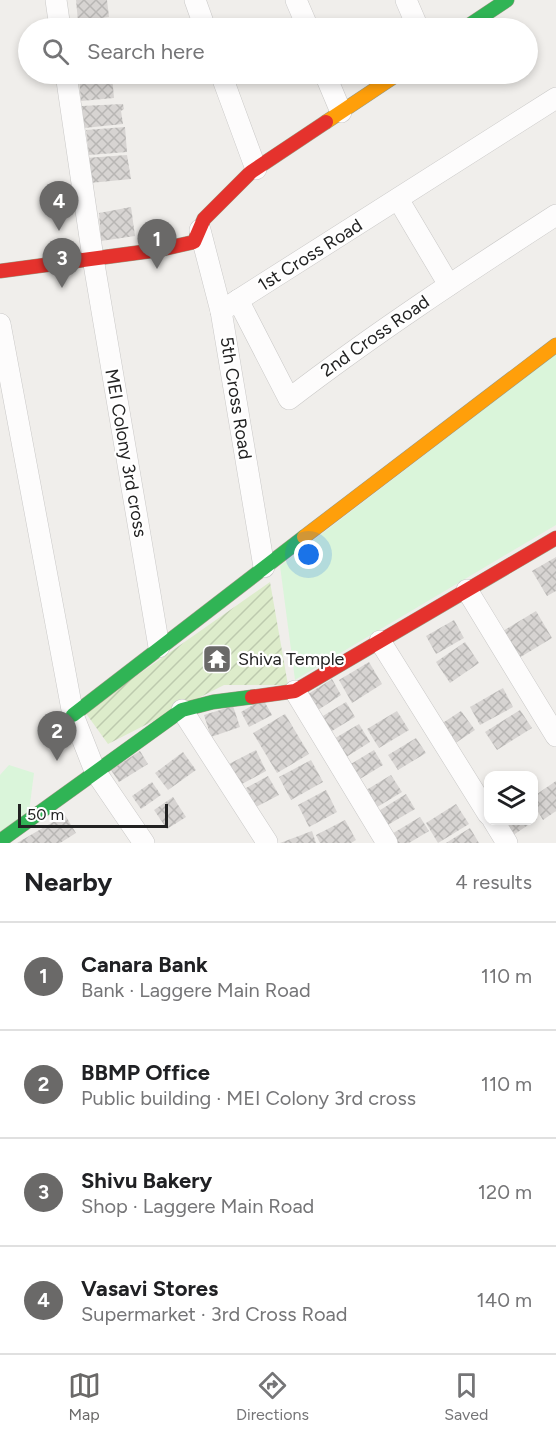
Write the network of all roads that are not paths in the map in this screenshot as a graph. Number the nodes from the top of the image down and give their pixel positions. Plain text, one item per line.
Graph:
1 (56, 0) edge
2 (195, 0) edge
3 (297, 0) edge
4 (406, 0) edge
5 (506, 0) edge
6 (59, 18) edge
7 (201, 18) edge
8 (304, 18) edge
9 (414, 18) edge
10 (480, 18) edge
11 (67, 84) edge
12 (225, 84) edge
13 (330, 84) edge
14 (383, 84) edge
15 (556, 98) edge
16 (341, 112) junction
17 (256, 169) junction
18 (398, 199) junction
19 (556, 215) edge
20 (200, 230) junction
21 (93, 258) junction
22 (0, 270) edge
23 (449, 285) junction
24 (230, 306) junction
25 (0, 324) edge
26 (556, 345) edge
27 (556, 538) edge
28 (264, 567) junction
29 (467, 590) junction
30 (380, 641) junction
31 (159, 647) junction
32 (295, 691) junction
33 (182, 710) junction
34 (73, 716) junction
35 (556, 736) edge
36 (95, 771) junction
37 (484, 806) edge
38 (495, 825) edge
39 (0, 841) edge
40 (267, 842) edge
41 (144, 843) edge
42 (387, 843) edge
43 (507, 843) edge

1 - 6 street
2 - 7 street
3 - 8 street
4 - 9 street
5 - 10 street
11 - 21 street, MEI Colony 3rd cross
12 - 17 street
13 - 16 street
14 - 16 street
15 - 18 street, 1st Cross Road
16 - 17 street
17 - 20 street
18 - 23 street
18 - 24 street, 1st Cross Road
19 - 23 street, 2nd Cross Road
20 - 21 street
20 - 24 street, 5th Cross Road
21 - 22 street
21 - 31 street, MEI Colony 3rd cross
23 - 24 street, 2nd Cross Road
24 - 28 street, 5th Cross Road
25 - 34 street
26 - 28 street
27 - 29 street
28 - 31 street
29 - 30 street
29 - 35 street
30 - 32 street
30 - 37 street
31 - 34 street
32 - 33 street
32 - 42 street
33 - 36 street
33 - 40 street
34 - 36 street
36 - 39 street
36 - 41 street
38 - 43 street

